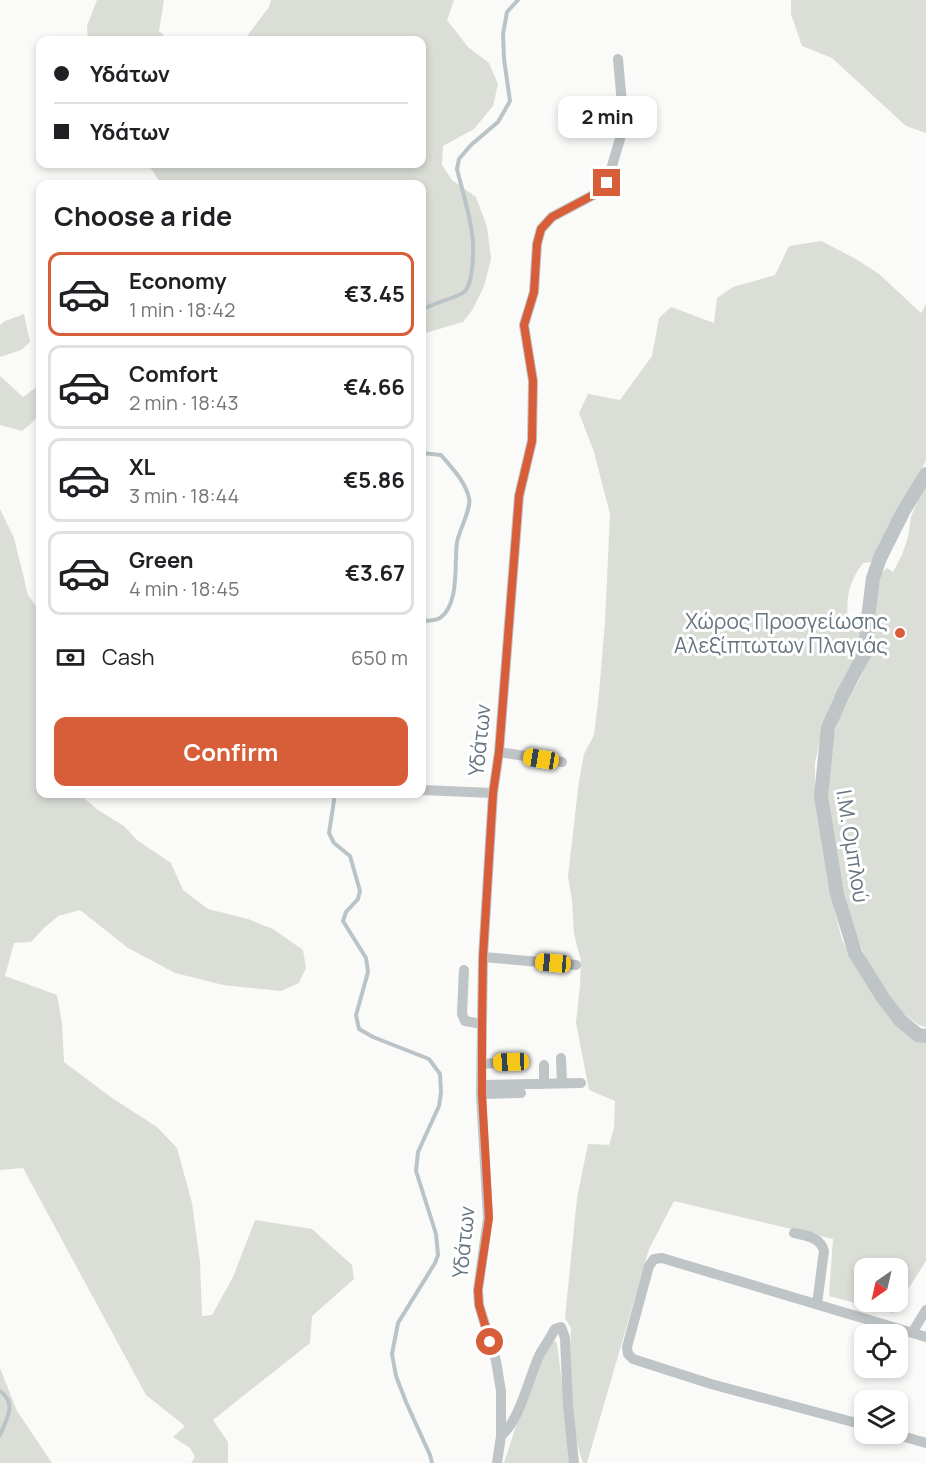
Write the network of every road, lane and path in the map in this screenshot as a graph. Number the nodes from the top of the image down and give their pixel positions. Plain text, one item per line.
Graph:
1 (618, 59) dead end
2 (926, 474) edge
3 (499, 752) junction
4 (562, 762) dead end
5 (426, 790) edge
6 (493, 793) junction
7 (483, 957) junction
8 (576, 965) dead end
9 (464, 970) dead end
10 (482, 1024) junction
11 (926, 1036) edge
12 (561, 1058) dead end
13 (511, 1062) dead end
14 (482, 1064) junction
15 (544, 1065) dead end
16 (544, 1083) junction
17 (562, 1083) junction
18 (581, 1083) dead end
19 (482, 1089) junction
20 (521, 1093) dead end
21 (794, 1233) dead end
22 (817, 1305) junction
23 (926, 1310) edge
24 (912, 1333) junction
25 (926, 1337) edge
26 (854, 1422) edge
27 (501, 1436) junction
28 (908, 1438) edge
29 (926, 1443) edge
30 (497, 1463) edge
31 (574, 1463) edge

1 - 3 street, Υδάτων
2 - 11 street, Ι.Μ. Ομπλού
3 - 4 street
3 - 6 street, Υδάτων
5 - 6 street
6 - 7 street, Υδάτων
7 - 8 street
7 - 10 street, Υδάτων
9 - 10 street
10 - 14 street, Υδάτων
12 - 17 street
13 - 14 street
14 - 19 street, Υδάτων
15 - 16 street
16 - 17 street
16 - 19 street
17 - 18 street
19 - 20 street
19 - 27 street, Υδάτων
21 - 22 street
22 - 24 street
22 - 26 street
23 - 24 street
24 - 25 street
27 - 30 street, Υδάτων
27 - 31 street
28 - 29 street

